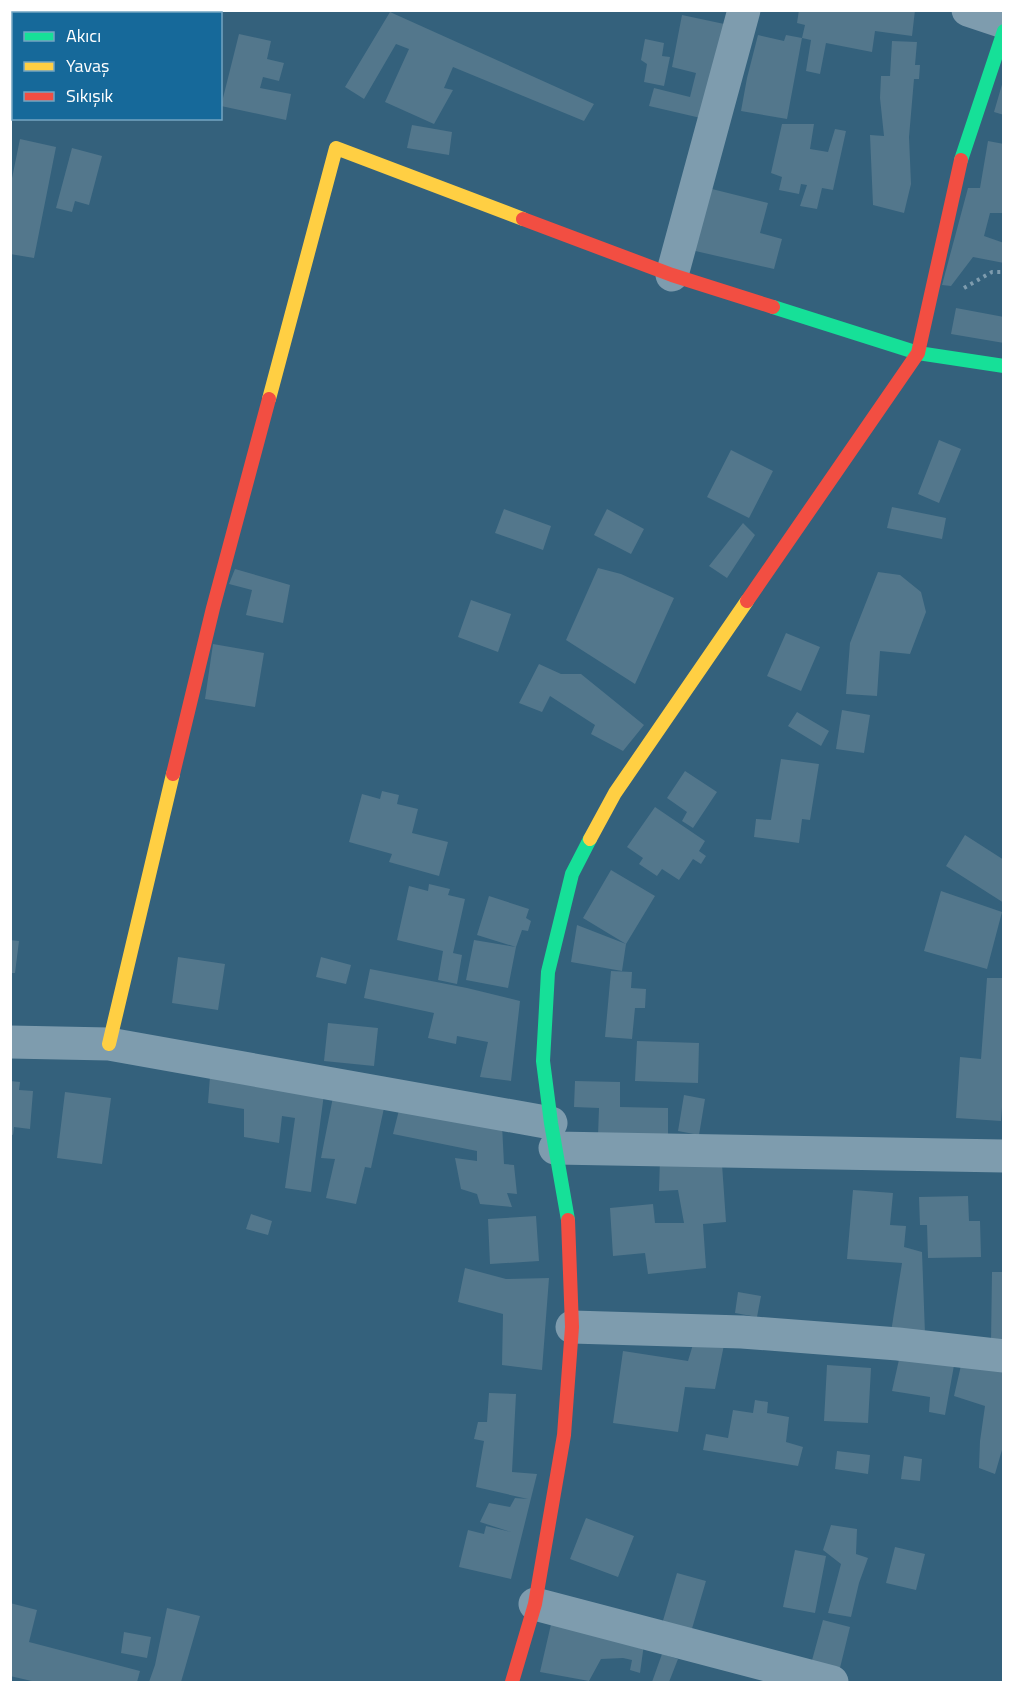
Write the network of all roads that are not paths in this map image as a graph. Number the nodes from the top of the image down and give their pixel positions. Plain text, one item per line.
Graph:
1 (744, 10) edge
2 (968, 10) edge
3 (1004, 22) edge
4 (1004, 31) edge
5 (672, 275) junction
6 (918, 353) junction
7 (1004, 366) edge
8 (10, 1042) edge
9 (109, 1044) junction
10 (553, 1136) junction
11 (1004, 1156) edge
12 (572, 1326) junction
13 (1004, 1356) edge
14 (535, 1604) junction
15 (512, 1683) edge
16 (832, 1683) edge

1 - 5 street
2 - 3 street
4 - 6 street
5 - 6 street
5 - 9 street
6 - 7 street
6 - 10 street
8 - 9 street
9 - 10 street
10 - 11 street
10 - 12 street
12 - 13 street
12 - 14 street
14 - 15 street
14 - 16 street

